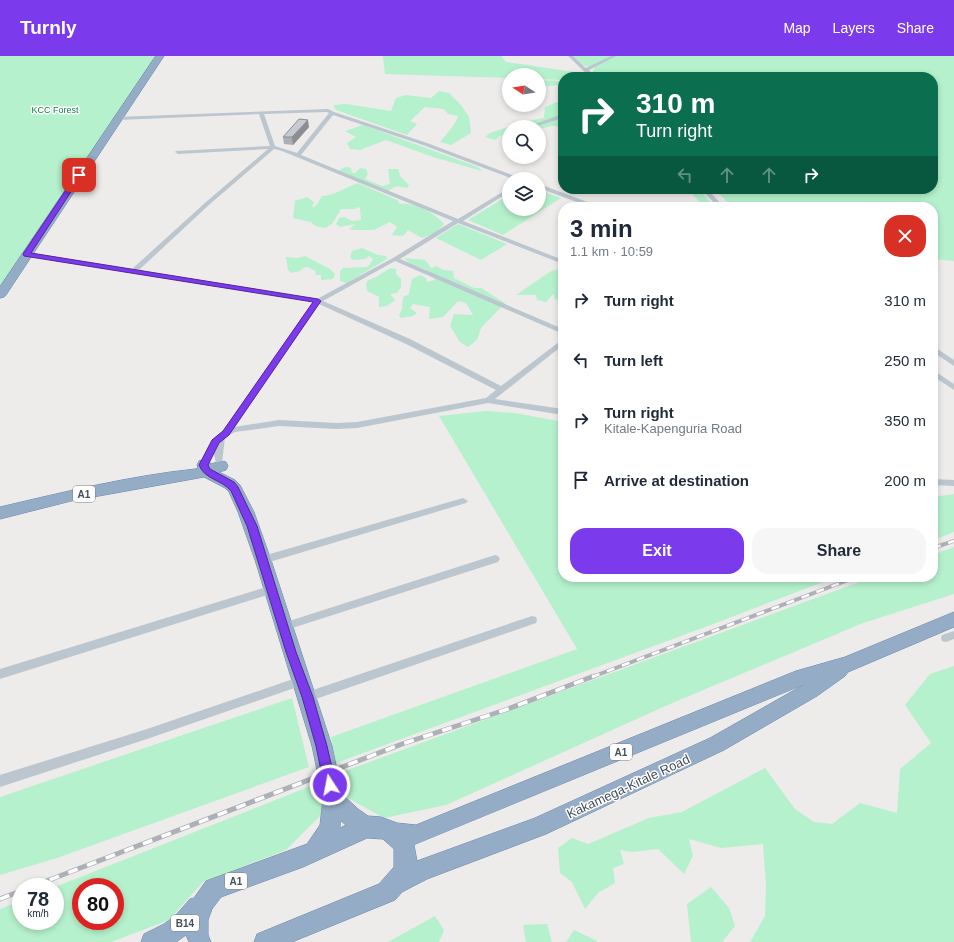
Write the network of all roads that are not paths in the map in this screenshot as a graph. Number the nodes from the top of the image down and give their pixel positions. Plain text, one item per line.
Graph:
1 (160, 56) edge
2 (570, 56) edge
3 (614, 56) edge
4 (586, 70) joint
5 (261, 112) junction
6 (332, 113) junction
7 (118, 118) junction
8 (558, 118) edge
9 (546, 122) edge
10 (273, 147) junction
11 (178, 152) dead end
12 (298, 156) junction
13 (502, 173) edge
14 (546, 189) edge
15 (558, 193) edge
16 (502, 194) edge
17 (561, 194) edge
18 (709, 194) edge
19 (582, 202) edge
20 (716, 202) edge
21 (458, 221) junction
22 (27, 254) junction
23 (394, 259) junction
24 (558, 260) edge
25 (134, 271) junction
26 (0, 295) edge
27 (318, 301) junction
28 (558, 330) edge
29 (558, 345) edge
30 (938, 352) edge
31 (954, 364) edge
32 (938, 376) edge
33 (954, 388) edge
34 (502, 390) junction
35 (488, 400) junction
36 (558, 411) edge
37 (224, 434) junction
38 (220, 464) junction
39 (205, 468) junction
40 (938, 482) edge
41 (954, 483) edge
42 (230, 484) junction
43 (463, 501) dead end
44 (0, 513) edge
45 (495, 559) dead end
46 (263, 560) junction
47 (273, 589) junction
48 (954, 619) edge
49 (532, 620) dead end
50 (284, 627) junction
51 (848, 664) junction
52 (0, 674) edge
53 (304, 689) junction
54 (0, 781) edge
55 (333, 799) junction
56 (373, 827) junction
57 (394, 832) junction
58 (313, 852) junction
59 (396, 884) junction
60 (205, 898) junction
61 (152, 942) edge
62 (200, 942) edge
63 (265, 942) edge

1 - 7 highway
2 - 4 street
3 - 4 street
5 - 6 street
5 - 7 street
5 - 10 street
6 - 12 street
6 - 13 street
7 - 22 highway
8 - 9 street
10 - 11 street
10 - 12 street
10 - 25 street
12 - 21 street
14 - 15 street
16 - 21 street
17 - 19 street
18 - 20 street
21 - 23 street
21 - 24 street
22 - 25 street
22 - 26 highway
23 - 27 street
23 - 28 street
25 - 27 street
27 - 34 street
27 - 37 street
29 - 34 street
30 - 31 street
32 - 33 street
34 - 35 street
35 - 36 street
35 - 37 street
37 - 38 street
37 - 39 street
38 - 39 highway, A1
38 - 42 highway
39 - 42 highway
39 - 44 highway, A1
40 - 41 street
42 - 46 highway
43 - 46 street
45 - 50 street
46 - 47 highway
47 - 50 highway
47 - 52 street
48 - 51 highway, Kakamega-Kitale Road / A1
49 - 53 street
50 - 53 highway
51 - 57 highway, Kakamega-Kitale Road / A1
51 - 59 highway, Kakamega-Kitale Road / A1
53 - 54 street
53 - 55 highway
55 - 56 highway, A1
55 - 58 highway
56 - 57 highway, Kakamega-Kitale Road / A1
56 - 58 highway, Kakamega-Kitale Road / A1
57 - 59 highway, Kakamega-Kitale Road / A1
58 - 60 highway, Kakamega-Kitale Road / A1
59 - 63 highway, Kakamega-Kitale Road / A1
60 - 61 highway, B14
60 - 62 highway

